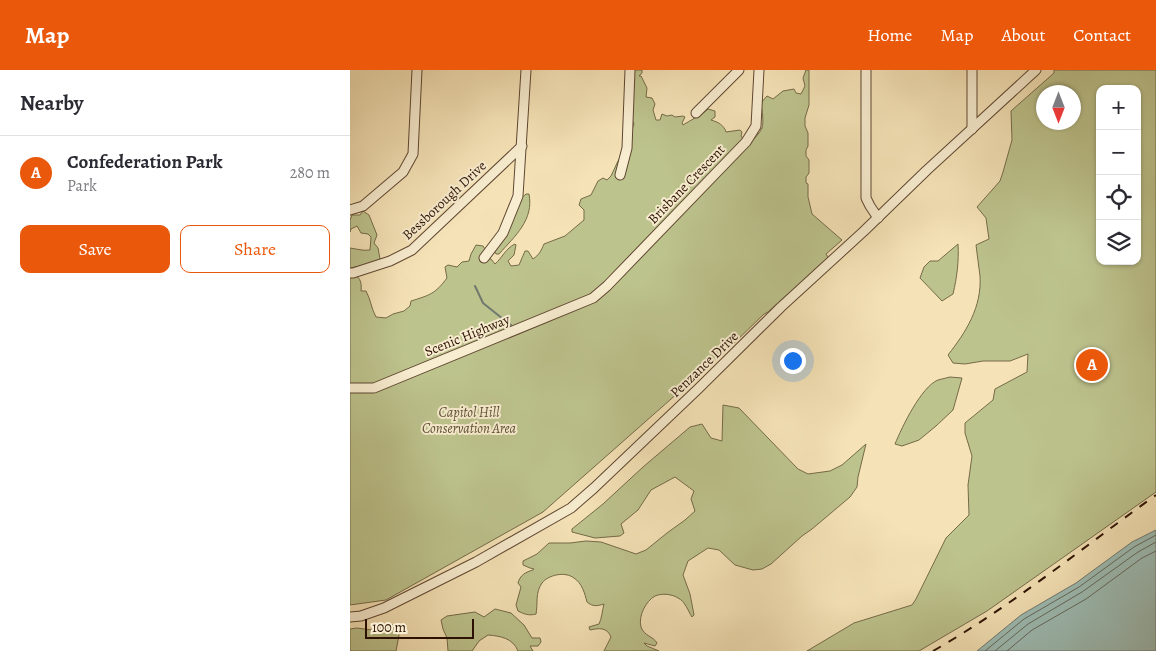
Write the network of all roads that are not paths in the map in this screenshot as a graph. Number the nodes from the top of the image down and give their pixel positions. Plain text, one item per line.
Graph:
1 (417, 70) edge
2 (526, 70) edge
3 (630, 70) edge
4 (739, 70) edge
5 (759, 70) edge
6 (866, 70) edge
7 (972, 70) edge
8 (1036, 70) edge
9 (696, 113) dead end
10 (972, 129) junction
11 (522, 146) junction
12 (620, 175) dead end
13 (350, 210) edge
14 (878, 218) junction
15 (484, 258) dead end
16 (350, 273) edge
17 (593, 298) joint
18 (350, 388) edge
19 (350, 617) edge

1 - 13 street
2 - 11 street
3 - 12 street
4 - 9 street
5 - 17 street, Brisbane Crescent
6 - 14 street
7 - 10 street
8 - 10 street, Penzance Drive
10 - 14 street, Penzance Drive
11 - 15 street
11 - 16 street, Bessborough Drive
14 - 19 street, Penzance Drive
17 - 18 street, Scenic Highway

